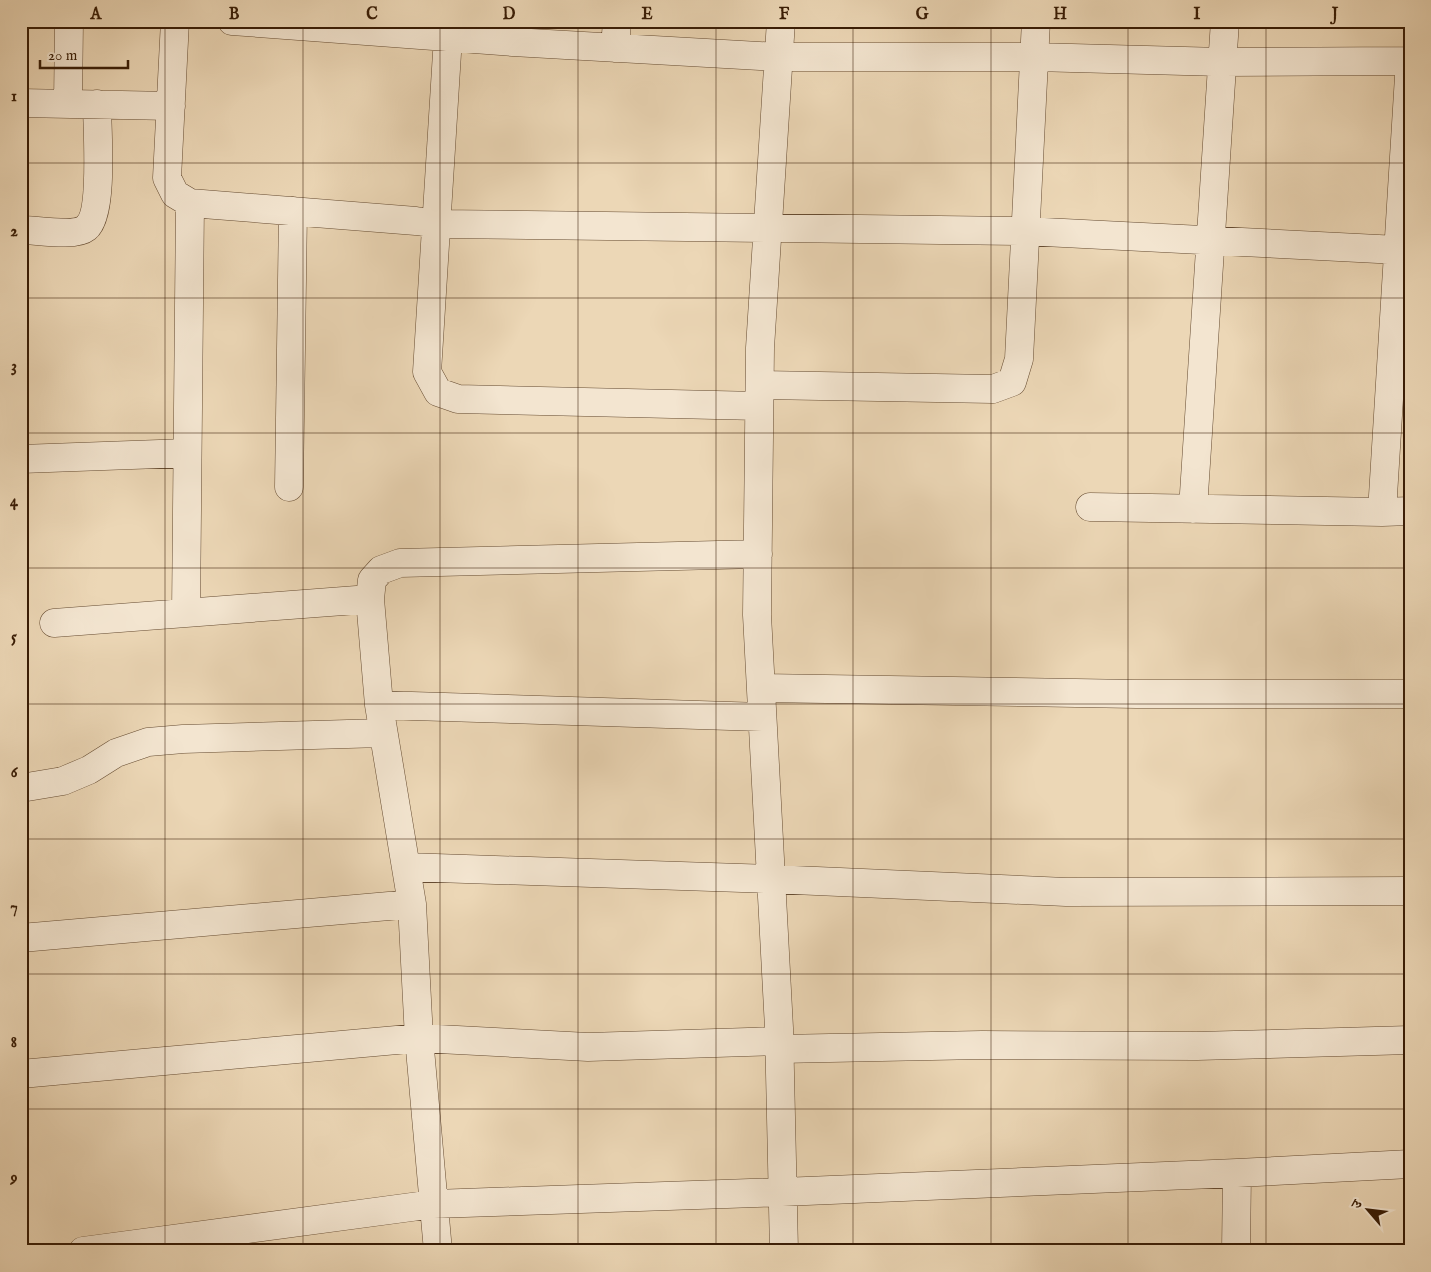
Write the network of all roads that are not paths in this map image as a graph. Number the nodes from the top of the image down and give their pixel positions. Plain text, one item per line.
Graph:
1 (69, 21) edge
2 (175, 21) edge
3 (232, 21) edge
4 (781, 21) edge
5 (1036, 21) edge
6 (1225, 21) edge
7 (293, 24) edge
8 (449, 30) edge
9 (616, 34) edge
10 (778, 57) junction
11 (1034, 57) junction
12 (1410, 61) edge
13 (1222, 62) junction
14 (21, 103) edge
15 (68, 104) junction
16 (97, 104) junction
17 (171, 106) junction
18 (190, 203) junction
19 (293, 211) junction
20 (438, 224) junction
21 (768, 227) junction
22 (21, 230) edge
23 (1024, 231) junction
24 (1210, 240) junction
25 (1398, 250) junction
26 (760, 396) junction
27 (187, 453) junction
28 (21, 459) edge
29 (289, 487) dead end
30 (1090, 507) dead end
31 (1194, 509) junction
32 (1410, 511) edge
33 (1382, 512) junction
34 (758, 554) junction
35 (370, 599) junction
36 (186, 613) junction
37 (54, 623) dead end
38 (761, 688) junction
39 (1410, 694) edge
40 (379, 706) junction
41 (762, 717) junction
42 (382, 733) junction
43 (21, 788) edge
44 (406, 867) junction
45 (771, 879) junction
46 (1410, 891) edge
47 (412, 904) junction
48 (21, 938) edge
49 (419, 1038) junction
50 (1410, 1040) edge
51 (779, 1045) junction
52 (21, 1074) edge
53 (1410, 1164) edge
54 (1237, 1173) junction
55 (782, 1192) junction
56 (434, 1204) junction
57 (83, 1251) edge
58 (438, 1251) edge
59 (784, 1251) edge
60 (1236, 1251) edge

1 - 15 street
2 - 17 street
3 - 7 street
4 - 10 street
5 - 11 street
6 - 13 street
7 - 8 street
8 - 9 street
8 - 20 street
9 - 10 street
10 - 11 street
10 - 21 street
11 - 13 street
11 - 23 street
12 - 13 street
12 - 25 street
13 - 24 street
14 - 15 street
15 - 16 street
16 - 17 street
16 - 22 street
17 - 18 street
18 - 19 street
18 - 27 street
19 - 20 street
19 - 29 street
20 - 21 street
20 - 26 street
21 - 23 street
21 - 26 street
23 - 24 street
23 - 26 street
24 - 25 street
24 - 31 street
25 - 33 street
26 - 34 street
27 - 28 street
27 - 36 street
30 - 31 street
31 - 33 street
32 - 33 street
34 - 35 street
34 - 38 street
35 - 36 street
35 - 40 street
36 - 37 street
38 - 39 street
38 - 41 street
40 - 41 street
40 - 42 street
41 - 45 street
42 - 43 street
42 - 44 street
44 - 45 street
44 - 47 street
45 - 46 street
45 - 51 street
47 - 48 street
47 - 49 street
49 - 51 street
49 - 52 street
49 - 56 street
50 - 51 street
51 - 55 street
53 - 54 street
54 - 55 street
54 - 60 street
55 - 56 street
55 - 59 street
56 - 57 street
56 - 58 street

